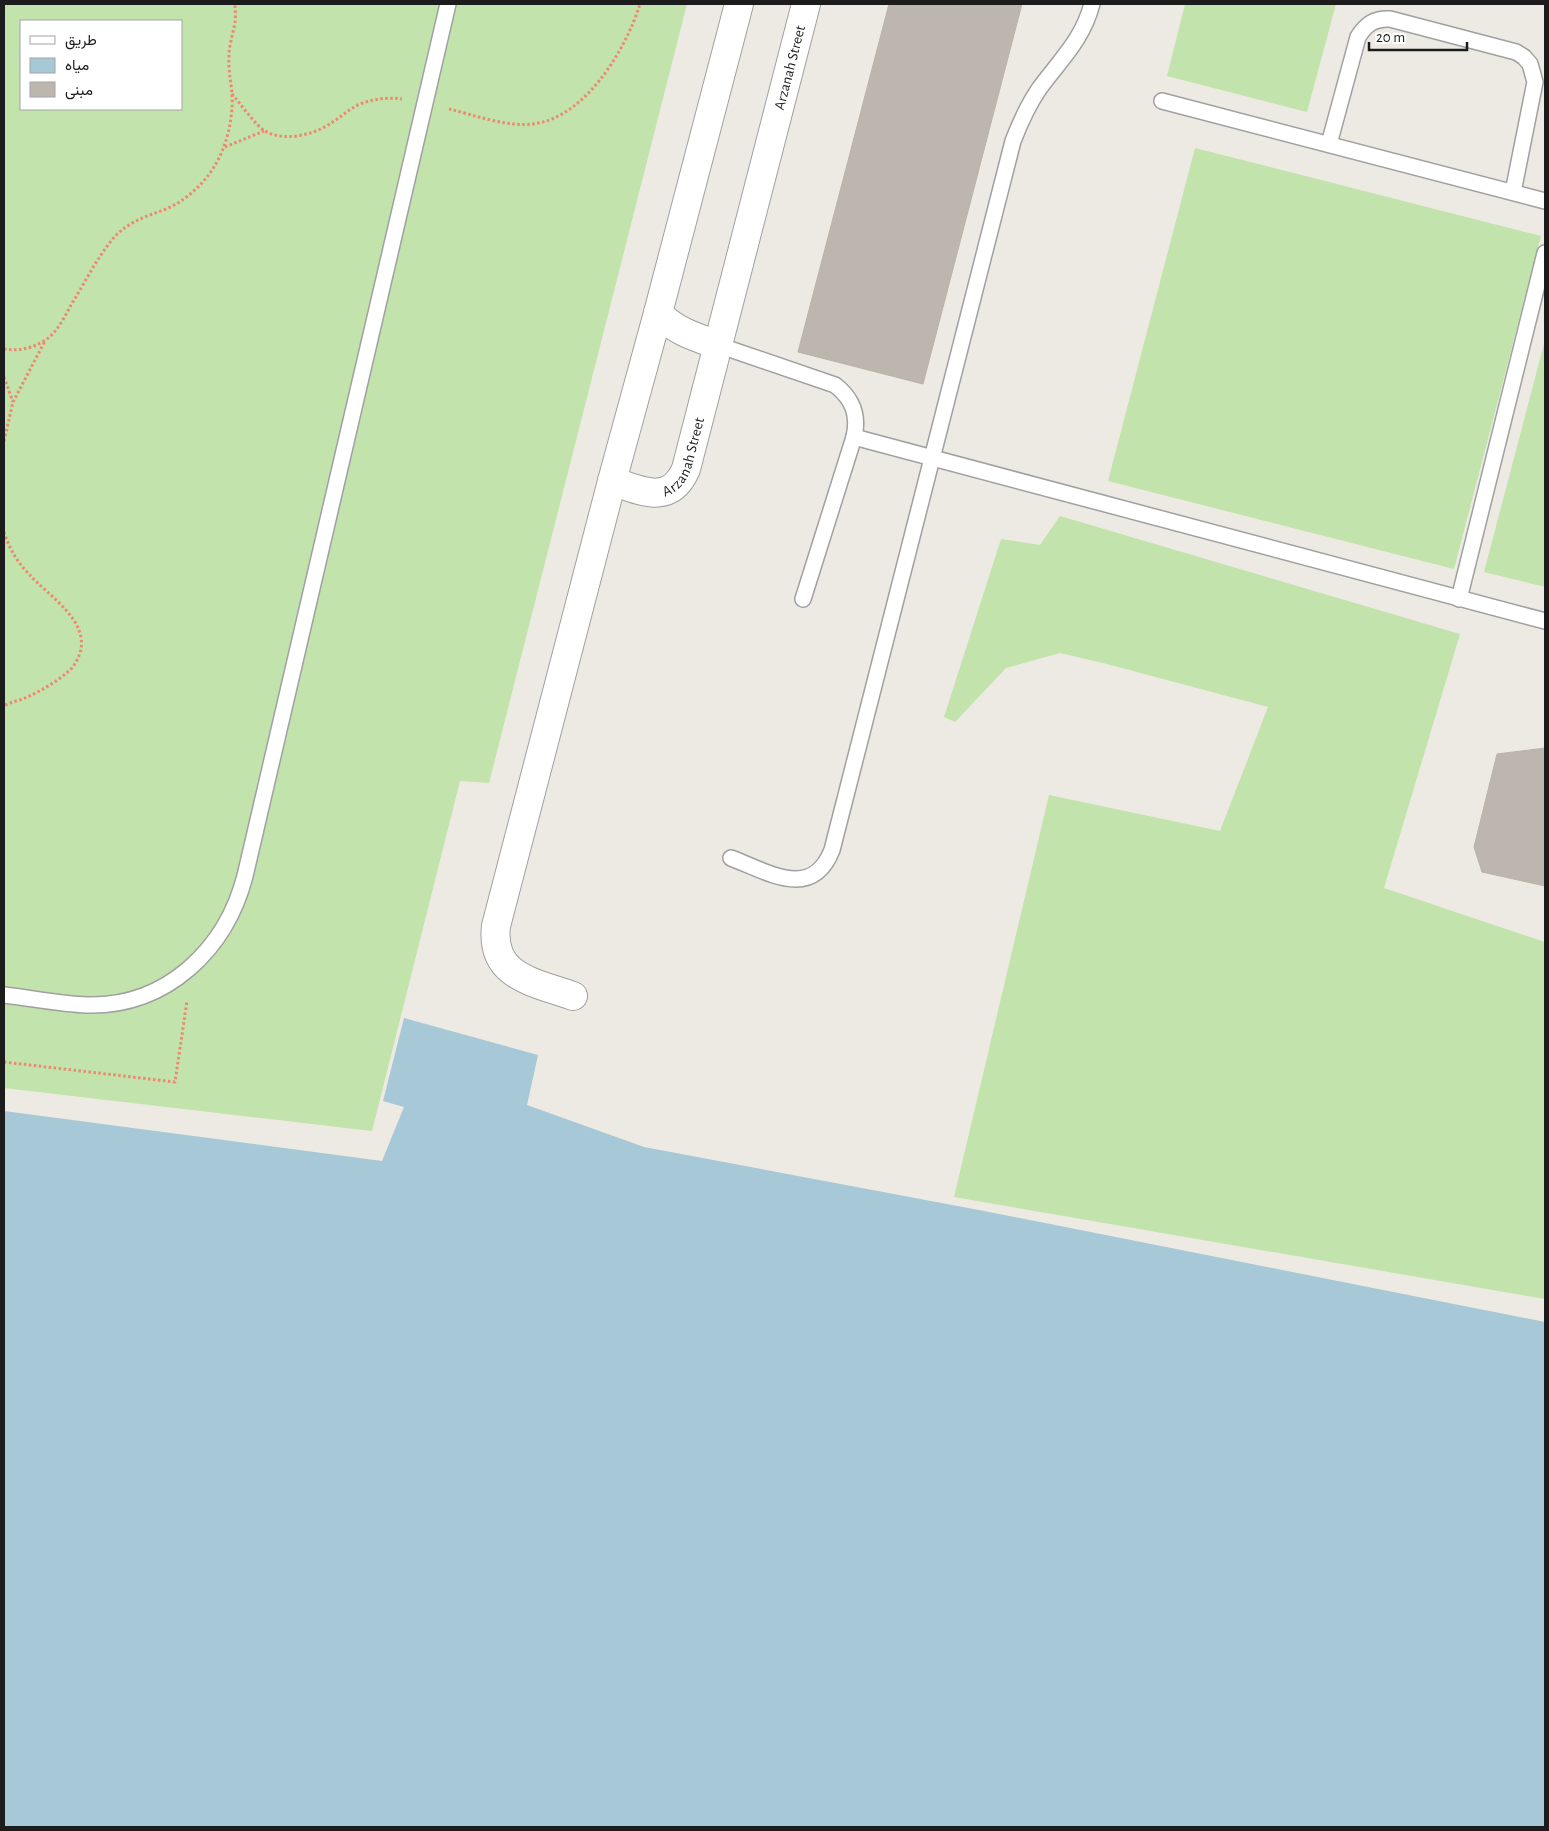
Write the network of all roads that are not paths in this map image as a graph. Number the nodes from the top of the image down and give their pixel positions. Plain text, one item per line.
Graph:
1 (448, 4) edge
2 (739, 4) edge
3 (806, 4) edge
4 (1092, 4) edge
5 (1162, 101) dead end
6 (1329, 144) junction
7 (1513, 192) junction
8 (1545, 201) edge
9 (1545, 253) edge
10 (658, 314) junction
11 (718, 345) junction
12 (854, 438) junction
13 (932, 458) junction
14 (612, 482) junction
15 (803, 599) dead end
16 (1459, 599) junction
17 (1545, 621) edge
18 (731, 858) dead end
19 (4, 995) edge
20 (573, 996) dead end

1 - 19 lane
2 - 10 street
3 - 11 street, Arzanah Street
4 - 13 lane
5 - 6 lane
6 - 7 lane
6 - 7 lane
7 - 8 lane
9 - 16 lane
10 - 11 street
10 - 14 street
11 - 12 lane
11 - 14 street, Arzanah Street
12 - 13 lane
12 - 15 lane
13 - 16 lane
13 - 18 lane
14 - 20 street
16 - 17 lane

